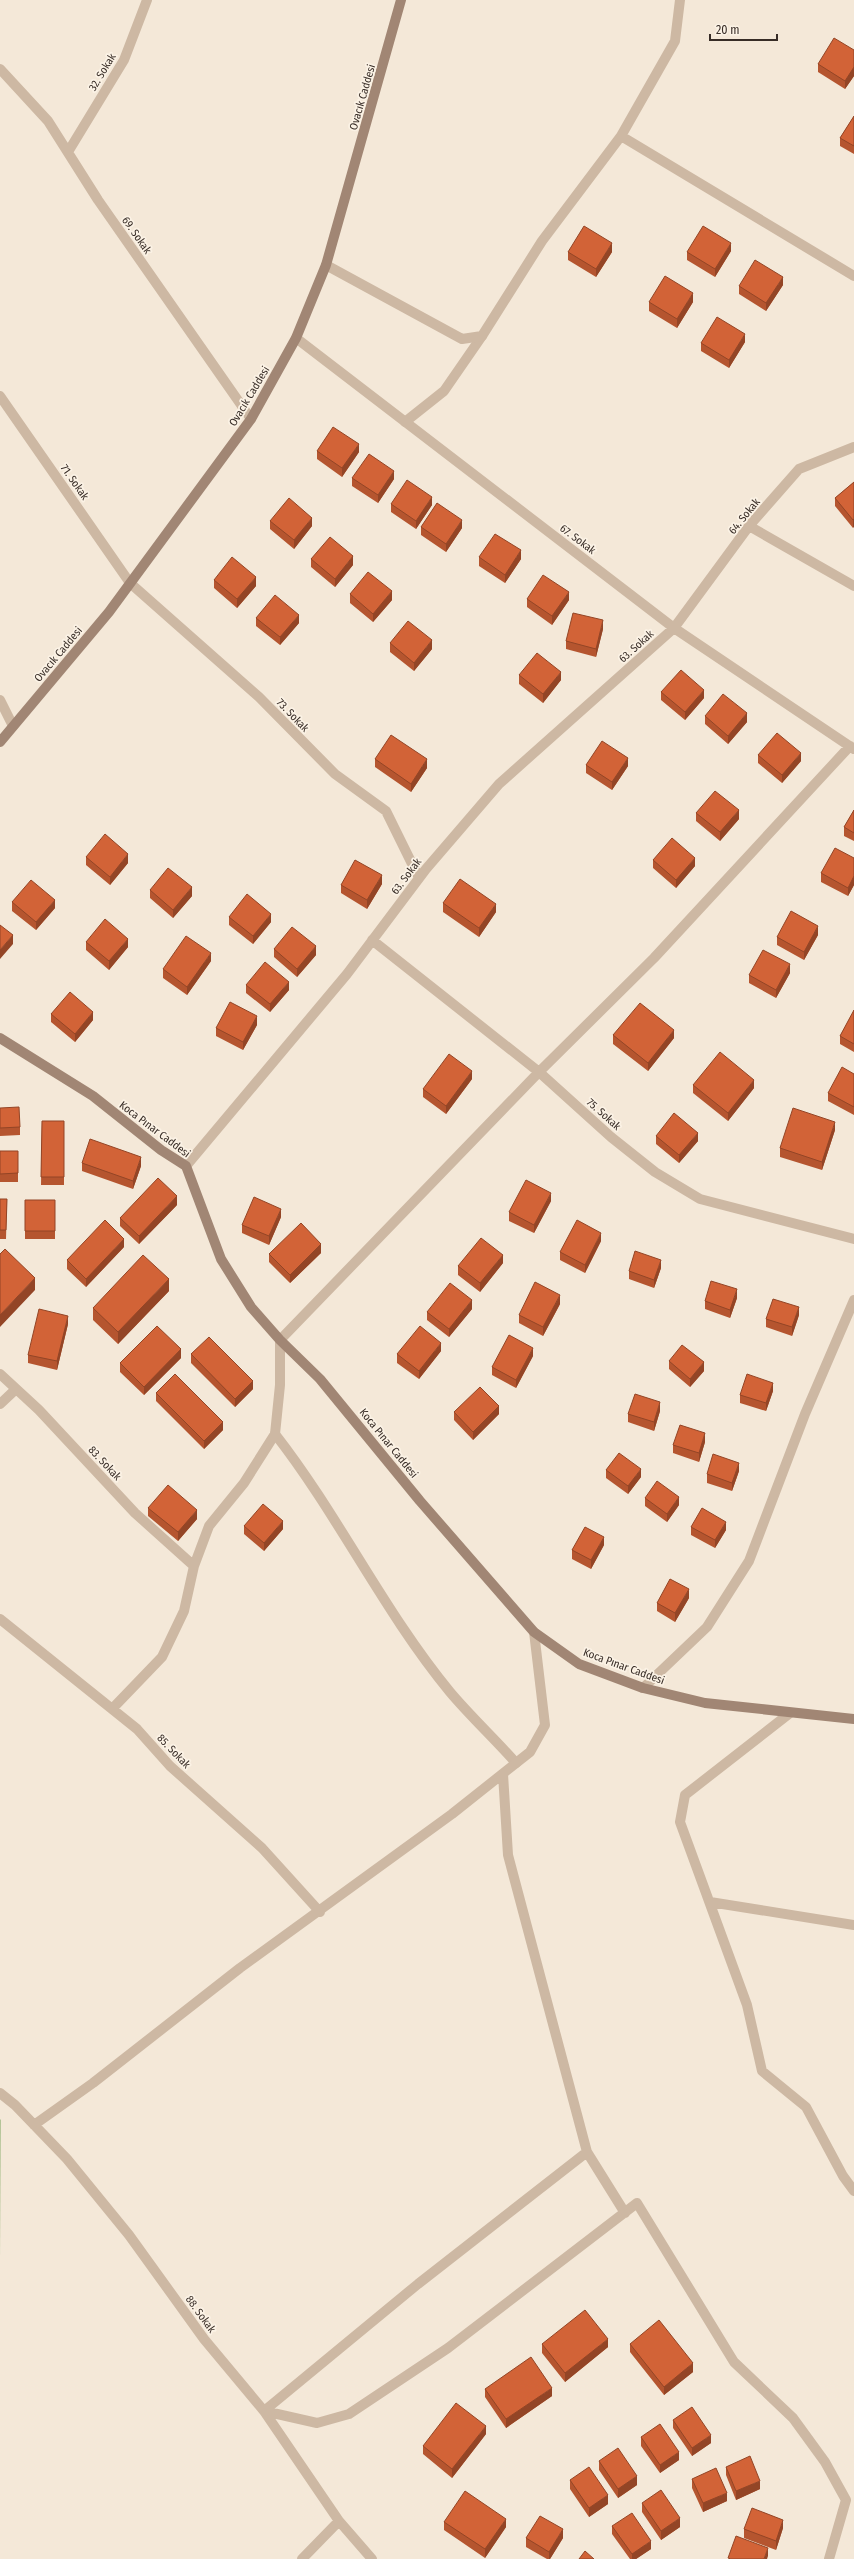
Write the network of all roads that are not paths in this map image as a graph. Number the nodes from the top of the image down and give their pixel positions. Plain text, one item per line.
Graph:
1 (147, 0) edge
2 (401, 0) edge
3 (680, 0) edge
4 (0, 69) edge
5 (621, 136) junction
6 (68, 152) junction
7 (326, 265) junction
8 (854, 276) edge
9 (482, 336) junction
10 (296, 338) junction
11 (0, 396) edge
12 (251, 419) junction
13 (406, 422) junction
14 (854, 447) edge
15 (749, 526) junction
16 (130, 583) junction
17 (854, 586) edge
18 (674, 628) junction
19 (0, 700) edge
20 (14, 726) junction
21 (0, 742) edge
22 (852, 748) edge
23 (419, 878) junction
24 (372, 940) junction
25 (0, 1038) edge
26 (539, 1072) junction
27 (186, 1166) junction
28 (854, 1239) edge
29 (854, 1300) edge
30 (280, 1340) junction
31 (0, 1374) edge
32 (16, 1389) junction
33 (0, 1404) edge
34 (275, 1434) junction
35 (194, 1566) junction
36 (0, 1619) edge
37 (534, 1632) junction
38 (643, 1688) junction
39 (112, 1709) junction
40 (790, 1713) junction
41 (854, 1719) edge
42 (516, 1763) junction
43 (503, 1774) junction
44 (710, 1902) junction
45 (320, 1912) junction
46 (854, 1925) edge
47 (0, 2093) edge
48 (34, 2125) junction
49 (587, 2152) junction
50 (854, 2192) edge
51 (625, 2213) junction
52 (264, 2411) junction
53 (339, 2521) junction
54 (302, 2559) edge
55 (372, 2559) edge
56 (829, 2559) edge

1 - 6 street, 32. Sokak
2 - 7 street, Ovacık Caddesi
3 - 5 street
4 - 6 street, 69. Sokak
5 - 8 street
5 - 9 street
6 - 12 street, 69. Sokak
7 - 9 street
7 - 10 street, Ovacık Caddesi
9 - 13 street
10 - 12 street, Ovacık Caddesi
10 - 13 street, 67. Sokak
11 - 16 street, 71. Sokak
12 - 16 street, Ovacık Caddesi
13 - 18 street, 67. Sokak
14 - 15 street, 64. Sokak
15 - 17 street
15 - 18 street, 64. Sokak
16 - 20 street, Ovacık Caddesi
16 - 23 street, 73. Sokak
18 - 22 street, 67. Sokak
18 - 23 street, 63. Sokak
19 - 20 street
20 - 21 street, Ovacık Caddesi
22 - 26 street
23 - 24 street, 63. Sokak
24 - 26 street, 75. Sokak
24 - 27 street, 63. Sokak
25 - 27 street, Koca Pınar Caddesi
26 - 28 street, 75. Sokak
26 - 30 street
27 - 30 street, Koca Pınar Caddesi
29 - 38 street
30 - 34 street
30 - 37 street, Koca Pınar Caddesi
31 - 32 street, 83. Sokak
32 - 33 street
32 - 35 street, 83. Sokak
34 - 35 street
34 - 42 street
35 - 39 street
36 - 39 street, 85. Sokak
37 - 38 street, Koca Pınar Caddesi
37 - 42 street
38 - 40 street, Koca Pınar Caddesi
39 - 45 street, 85. Sokak
40 - 41 street, Koca Pınar Caddesi
40 - 44 street
42 - 43 street
43 - 45 street
43 - 49 street
44 - 46 street
44 - 50 street
45 - 48 street
47 - 48 street, 88. Sokak
48 - 52 street, 88. Sokak
49 - 51 street
49 - 52 street
51 - 52 street
51 - 56 street
52 - 53 street, 88. Sokak
53 - 54 street
53 - 55 street, 88. Sokak

